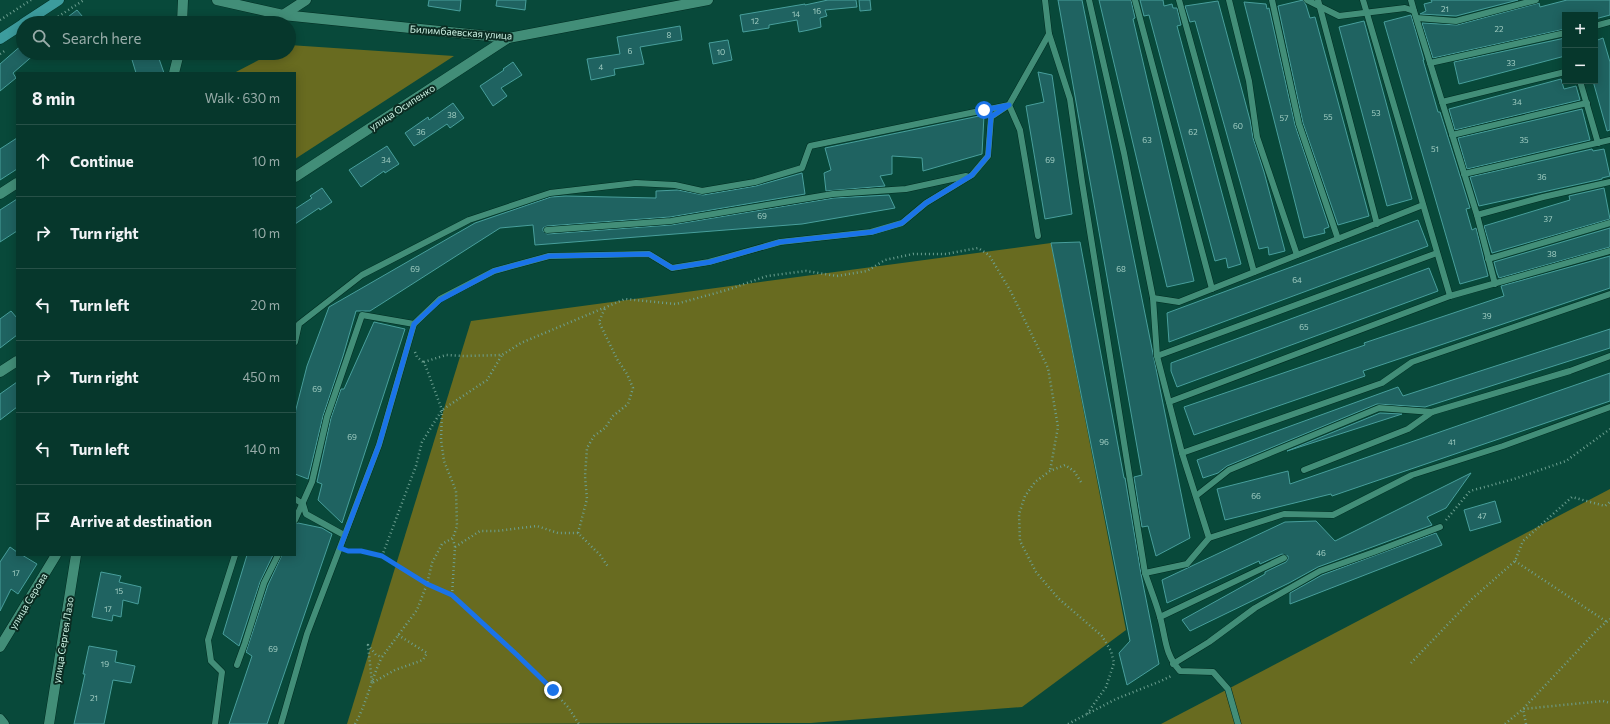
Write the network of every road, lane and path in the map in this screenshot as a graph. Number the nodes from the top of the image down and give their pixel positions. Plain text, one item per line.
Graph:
1 (31, 0) edge
2 (59, 0) edge
3 (84, 0) edge
4 (183, 0) edge
5 (217, 0) edge
6 (306, 0) edge
7 (708, 0) edge
8 (1045, 0) edge
9 (1089, 0) edge
10 (1135, 0) edge
11 (1179, 0) edge
12 (1229, 0) edge
13 (1272, 0) edge
14 (1307, 0) edge
15 (1363, 0) edge
16 (1411, 0) edge
17 (1536, 0) edge
18 (1318, 3) edge
19 (1414, 11) junction
20 (1367, 13) junction
21 (283, 15) junction
22 (35, 16) edge
23 (59, 16) edge
24 (182, 16) edge
25 (293, 16) edge
26 (296, 16) edge
27 (1417, 18) junction
28 (0, 20) edge
29 (1610, 22) edge
30 (1598, 25) edge
31 (16, 28) edge
32 (1049, 34) junction
33 (1562, 34) edge
34 (508, 38) junction
35 (0, 39) edge
36 (177, 60) edge
37 (1430, 63) junction
38 (174, 72) edge
39 (1562, 73) edge
40 (1581, 84) edge
41 (1442, 102) junction
42 (1587, 102) junction
43 (1009, 105) junction
44 (1452, 135) junction
45 (1610, 140) edge
46 (1598, 143) junction
47 (1464, 174) junction
48 (972, 175) junction
49 (296, 176) edge
50 (1610, 182) edge
51 (16, 184) edge
52 (0, 194) edge
53 (1423, 205) junction
54 (1477, 215) junction
55 (1610, 223) edge
56 (1376, 224) junction
57 (547, 230) dead end
58 (1038, 236) dead end
59 (1338, 239) junction
60 (1610, 251) edge
61 (1437, 253) junction
62 (1297, 255) junction
63 (1488, 259) junction
64 (1254, 272) junction
65 (1495, 284) junction
66 (1212, 289) junction
67 (1610, 294) edge
68 (1450, 296) junction
69 (1153, 298) junction
70 (605, 308) junction
71 (414, 324) junction
72 (297, 327) edge
73 (502, 355) junction
74 (1157, 356) junction
75 (1610, 356) edge
76 (16, 362) edge
77 (0, 372) edge
78 (1169, 402) junction
79 (1610, 407) edge
80 (442, 410) junction
81 (1432, 412) junction
82 (1610, 429) edge
83 (1182, 453) junction
84 (1304, 470) dead end
85 (1050, 471) junction
86 (1081, 482) dead end
87 (1196, 496) junction
88 (296, 500) edge
89 (1610, 502) edge
90 (303, 504) junction
91 (296, 518) edge
92 (1440, 527) joint
93 (578, 533) junction
94 (344, 535) junction
95 (452, 538) junction
96 (1209, 538) junction
97 (340, 548) junction
98 (455, 548) junction
99 (55, 556) edge
100 (76, 556) edge
101 (235, 556) edge
102 (278, 556) edge
103 (382, 556) junction
104 (1284, 558) dead end
105 (1515, 561) junction
106 (609, 568) dead end
107 (1145, 573) junction
108 (427, 584) junction
109 (452, 595) junction
110 (1160, 618) junction
111 (1610, 619) edge
112 (1607, 622) junction
113 (398, 635) junction
114 (0, 647) edge
115 (382, 657) junction
116 (1411, 663) dead end
117 (1173, 664) junction
118 (237, 665) dead end
119 (1180, 671) junction
120 (372, 683) junction
121 (1610, 703) edge
122 (1523, 709) junction
123 (1087, 714) junction
124 (0, 719) edge
125 (4, 724) edge
126 (50, 724) edge
127 (215, 724) edge
128 (281, 724) edge
129 (355, 724) edge
130 (579, 724) edge
131 (1068, 724) edge
132 (1238, 724) edge
133 (1505, 724) edge
134 (1526, 724) edge

1 - 28 path
2 - 22 main road
3 - 23 path
4 - 24 street
5 - 21 street, Билимбаевская улица
6 - 21 street
7 - 34 street, Билимбаевская улица
8 - 32 lane
9 - 69 lane
10 - 66 lane
11 - 64 lane
12 - 62 lane
13 - 59 lane
14 - 18 lane
15 - 20 lane
16 - 19 lane
17 - 27 lane
18 - 20 lane
18 - 56 lane
19 - 20 lane
19 - 27 lane
20 - 53 lane
21 - 25 street, Билимбаевская улица
26 - 34 street, Билимбаевская улица
27 - 37 lane
29 - 30 lane
31 - 35 main road
32 - 43 lane
32 - 107 lane
33 - 37 lane
34 - 49 street, улица Осипенко
36 - 38 street
37 - 41 lane
39 - 41 lane
40 - 42 lane
41 - 44 lane
42 - 44 lane
42 - 46 lane
43 - 48 lane
43 - 58 lane
43 - 72 lane
44 - 47 lane
45 - 46 lane
46 - 47 lane
47 - 54 lane
48 - 57 lane
48 - 71 lane
50 - 54 lane
51 - 52 street
53 - 56 lane
53 - 61 lane
54 - 63 lane
55 - 63 lane
56 - 59 lane
59 - 62 lane
60 - 65 lane
61 - 68 lane
61 - 74 lane
62 - 64 lane
63 - 65 lane
64 - 66 lane
65 - 68 lane
66 - 69 lane
67 - 83 lane
68 - 78 lane
69 - 74 lane
70 - 73 path
70 - 85 path
70 - 93 path
71 - 90 lane
71 - 94 lane
73 - 80 path
73 - 80 path
74 - 78 lane
75 - 81 lane
76 - 77 street
78 - 83 lane
79 - 96 lane
80 - 95 path
80 - 103 path
81 - 84 lane
81 - 87 lane
82 - 92 path
83 - 87 lane
85 - 86 path
85 - 123 path
87 - 96 lane
88 - 90 lane
89 - 105 path
90 - 91 lane
90 - 94 lane
92 - 117 lane
93 - 98 path
93 - 106 path
94 - 97 lane
95 - 98 path
95 - 108 path
96 - 107 lane
97 - 103 path
97 - 128 lane
98 - 109 path
99 - 114 street, улица Серова
100 - 126 street, улица Сергея Лазо
101 - 127 lane
102 - 118 lane
103 - 108 path
104 - 110 lane
105 - 112 path
105 - 116 path
107 - 110 lane
108 - 109 path
108 - 113 path
109 - 130 path
110 - 117 lane
111 - 112 path
112 - 122 path
113 - 115 path
113 - 120 path
115 - 120 path
115 - 120 path
117 - 119 lane
119 - 123 path
119 - 132 lane
120 - 129 path
121 - 122 path
122 - 133 path
122 - 134 path
123 - 131 path
124 - 125 street

